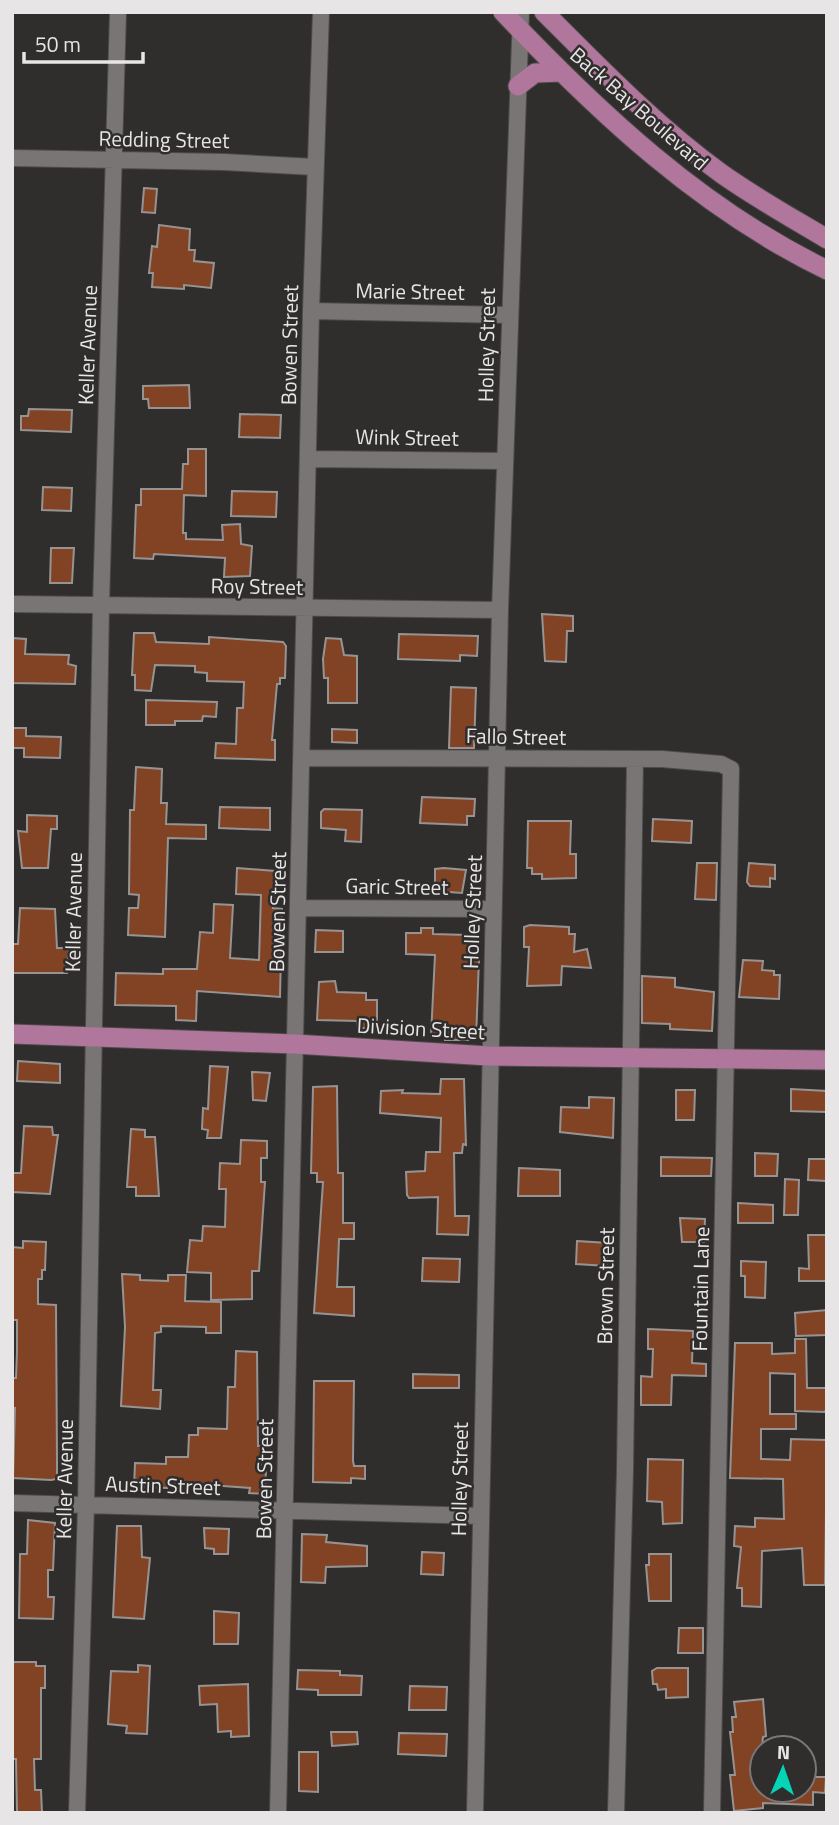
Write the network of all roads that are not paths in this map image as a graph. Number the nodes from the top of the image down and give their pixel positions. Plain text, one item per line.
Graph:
1 (118, 12) edge
2 (321, 12) edge
3 (503, 12) edge
4 (544, 12) edge
5 (520, 21) edge
6 (562, 72) junction
7 (518, 86) junction
8 (12, 158) edge
9 (114, 160) junction
10 (315, 167) junction
11 (827, 239) edge
12 (827, 270) edge
13 (311, 311) junction
14 (508, 315) junction
15 (309, 459) junction
16 (505, 461) junction
17 (12, 604) edge
18 (101, 605) junction
19 (305, 609) junction
20 (500, 610) junction
21 (499, 757) junction
22 (302, 758) junction
23 (635, 759) junction
24 (729, 767) joint
25 (300, 908) junction
26 (493, 909) junction
27 (12, 1034) edge
28 (92, 1038) junction
29 (295, 1045) junction
30 (489, 1056) junction
31 (727, 1057) junction
32 (630, 1058) junction
33 (827, 1060) edge
34 (12, 1503) edge
35 (86, 1504) junction
36 (286, 1511) junction
37 (480, 1516) junction
38 (77, 1813) edge
39 (278, 1813) edge
40 (475, 1813) edge
41 (616, 1813) edge
42 (712, 1813) edge

1 - 9 street, Keller Avenue
2 - 10 street, Bowen Street
3 - 5 main road, Back Bay Boulevard
4 - 11 main road, Back Bay Boulevard
5 - 6 main road, Back Bay Boulevard
5 - 7 street, Holley Street
6 - 7 main road
6 - 12 main road, Back Bay Boulevard
7 - 14 street, Holley Street
8 - 9 street, Redding Street
9 - 10 street, Redding Street
9 - 18 street, Keller Avenue
10 - 13 street, Bowen Street
13 - 14 street, Marie Street
13 - 15 street, Bowen Street
14 - 16 street, Holley Street
15 - 16 street, Wink Street
15 - 19 street, Bowen Street
16 - 20 street, Holley Street
17 - 18 street, Roy Street
18 - 19 street, Roy Street
18 - 28 street, Keller Avenue
19 - 20 street, Roy Street
19 - 22 street, Bowen Street
20 - 21 street, Holley Street
21 - 22 street, Fallo Street
21 - 23 street, Fallo Street
21 - 26 street, Holley Street
22 - 25 street, Bowen Street
23 - 24 street, Fallo Street
23 - 32 street, Brown Street
24 - 31 street, Fountain Lane
25 - 26 street, Garic Street
25 - 29 street, Bowen Street
26 - 30 street, Holley Street
27 - 28 main road, Division Street
28 - 29 main road, Division Street
28 - 35 street, Keller Avenue
29 - 30 main road, Division Street
29 - 36 street, Bowen Street
30 - 32 main road, Division Street
30 - 37 street, Holley Street
31 - 32 main road, Division Street
31 - 33 main road, Division Street
31 - 42 street, Fountain Lane
32 - 41 street, Brown Street
34 - 35 street, Austin Street
35 - 36 street, Austin Street
35 - 38 street, Keller Avenue
36 - 37 street, Austin Street
36 - 39 street, Bowen Street
37 - 40 street, Holley Street

